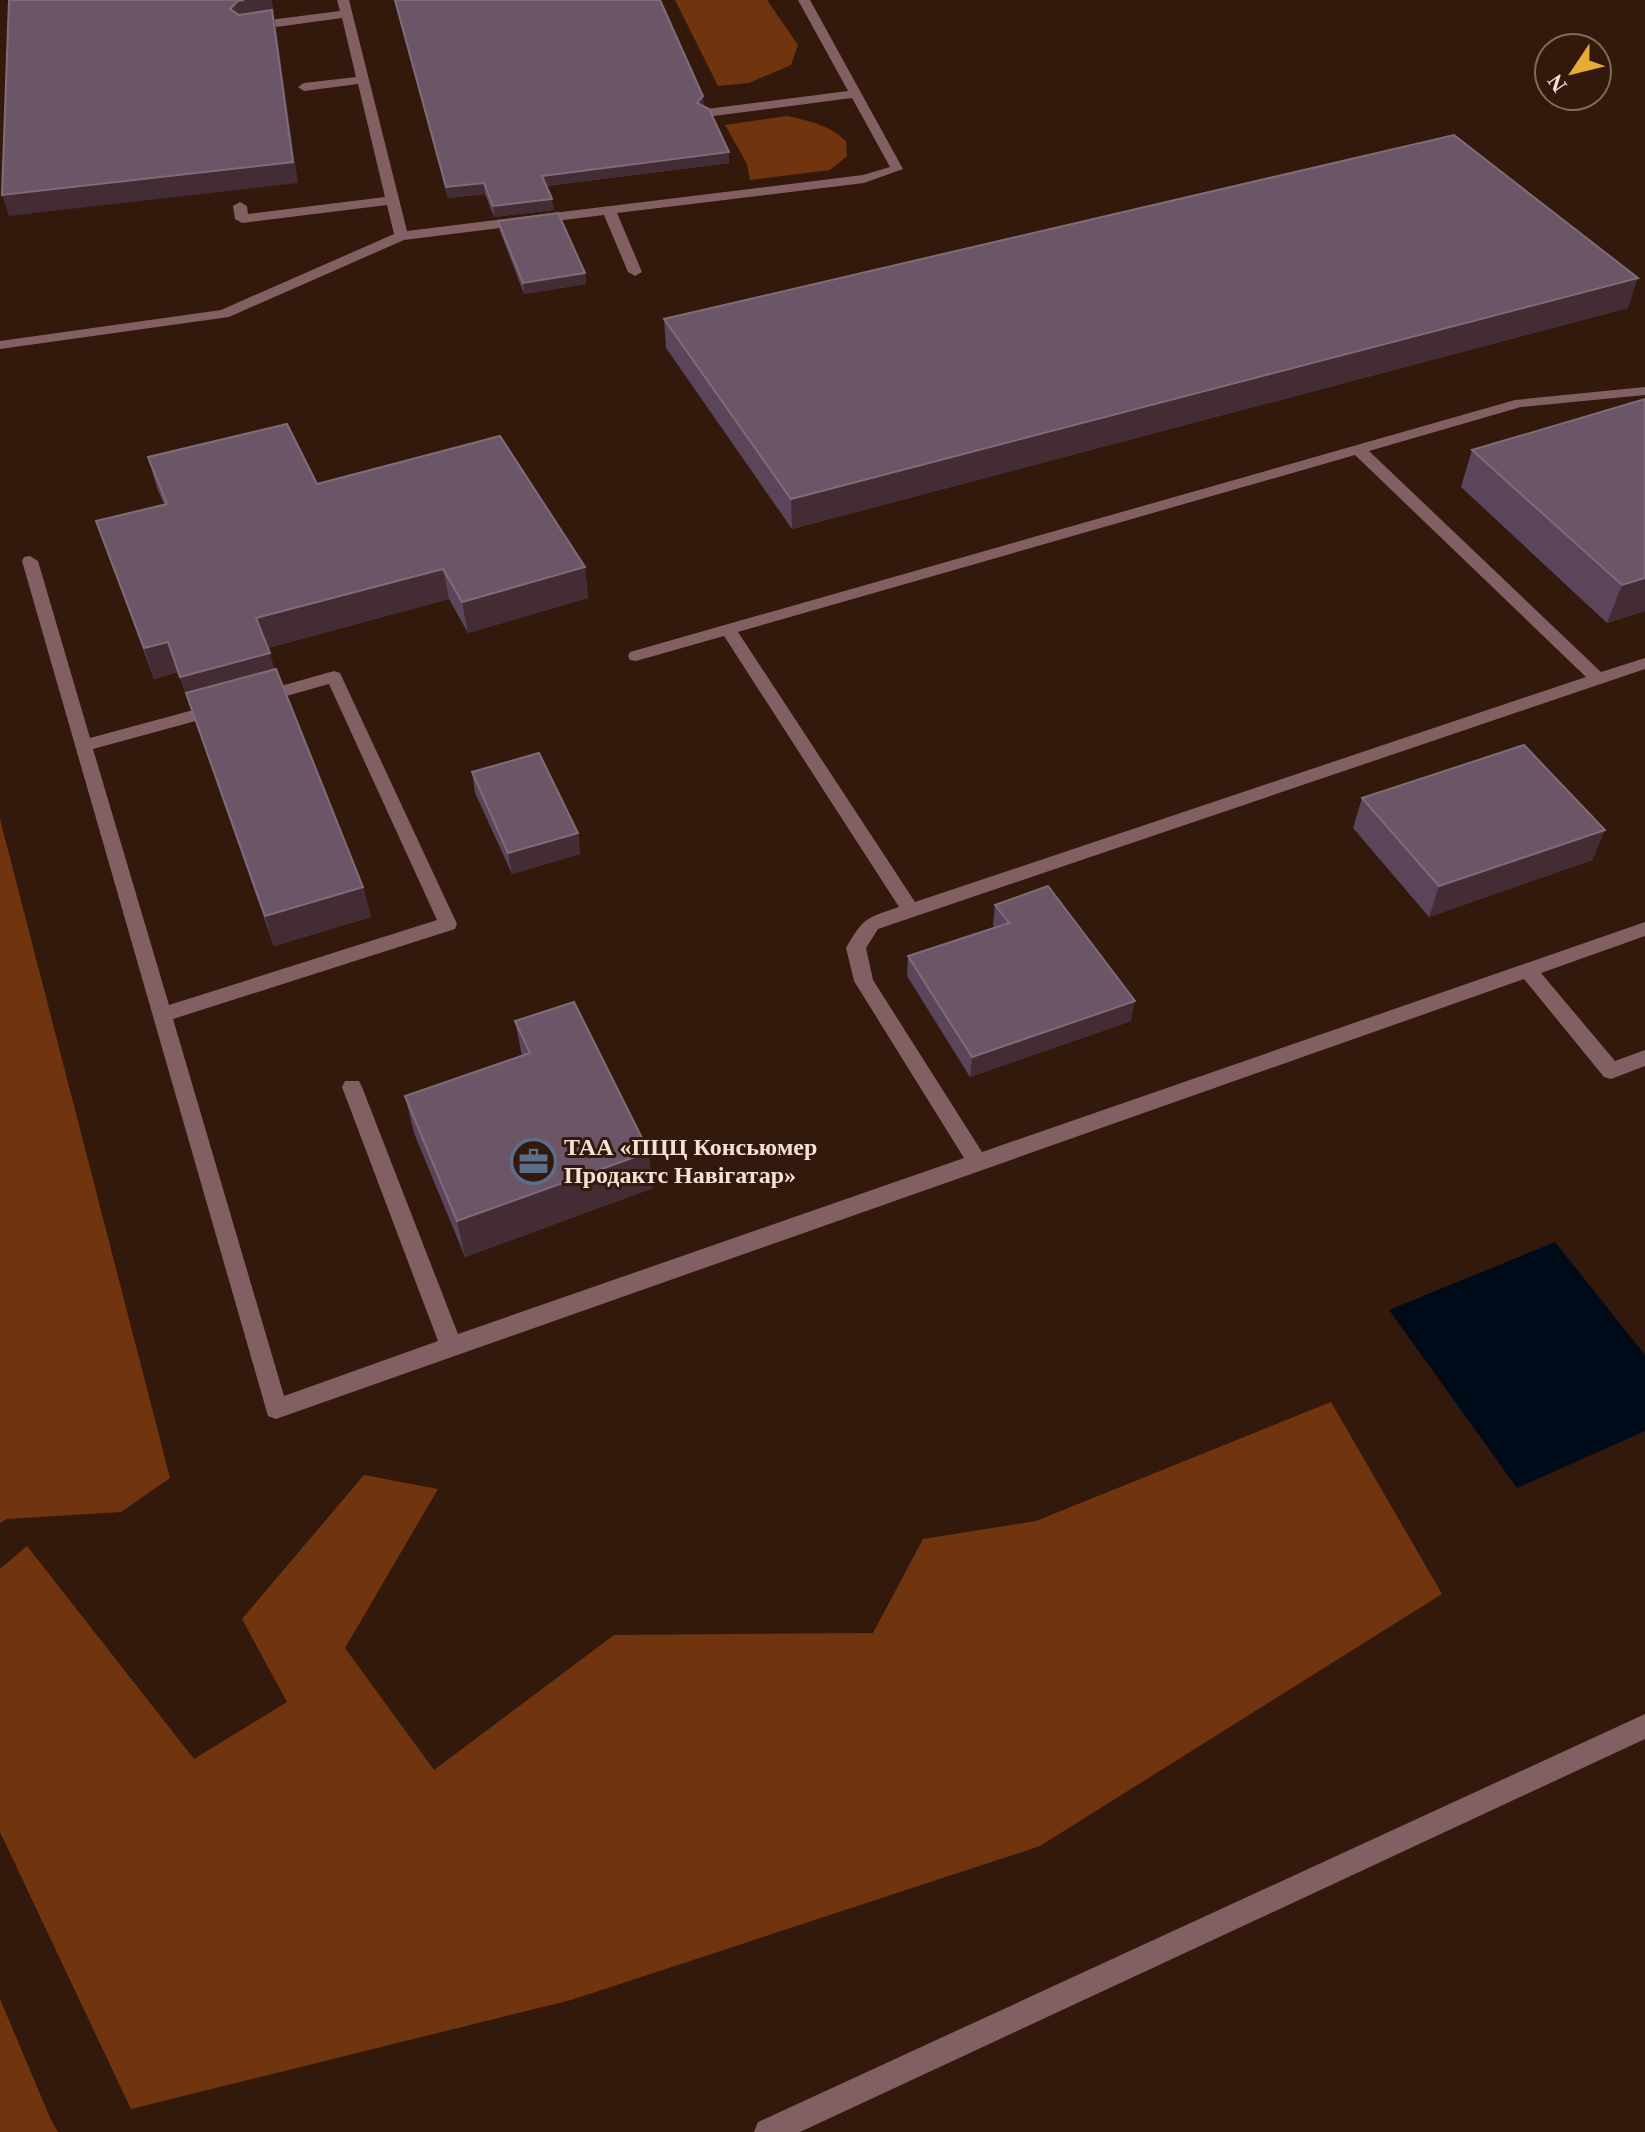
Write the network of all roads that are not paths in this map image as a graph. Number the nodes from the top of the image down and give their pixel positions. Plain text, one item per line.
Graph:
1 (343, 0) edge
2 (804, 0) edge
3 (347, 14) junction
4 (243, 27) edge
5 (363, 80) junction
6 (304, 87) dead end
7 (856, 94) junction
8 (706, 113) edge
9 (392, 200) junction
10 (240, 206) dead end
11 (609, 211) junction
12 (401, 236) junction
13 (635, 272) dead end
14 (0, 345) edge
15 (1645, 391) edge
16 (1359, 450) junction
17 (30, 561) dead end
18 (728, 629) junction
19 (636, 656) dead end
20 (1645, 663) edge
21 (1598, 679) junction
22 (84, 746) junction
23 (911, 911) junction
24 (1645, 929) edge
25 (1527, 969) junction
26 (162, 1015) junction
27 (1645, 1058) edge
28 (352, 1087) dead end
29 (976, 1160) junction
30 (451, 1346) junction
31 (1645, 1726) edge
32 (768, 2132) edge

1 - 3 lane
2 - 7 lane
3 - 4 lane
3 - 5 lane
5 - 6 lane
5 - 9 lane
7 - 8 lane
7 - 11 lane
9 - 10 lane
9 - 12 lane
11 - 12 lane
11 - 13 lane
12 - 14 lane
15 - 16 lane
16 - 18 lane
16 - 21 lane
17 - 22 lane
18 - 19 lane
18 - 23 lane
20 - 21 lane
21 - 23 lane
22 - 26 lane
22 - 26 lane
23 - 29 lane
24 - 25 lane
25 - 27 lane
25 - 29 lane
26 - 30 lane
28 - 30 lane
29 - 30 lane
31 - 32 lane

